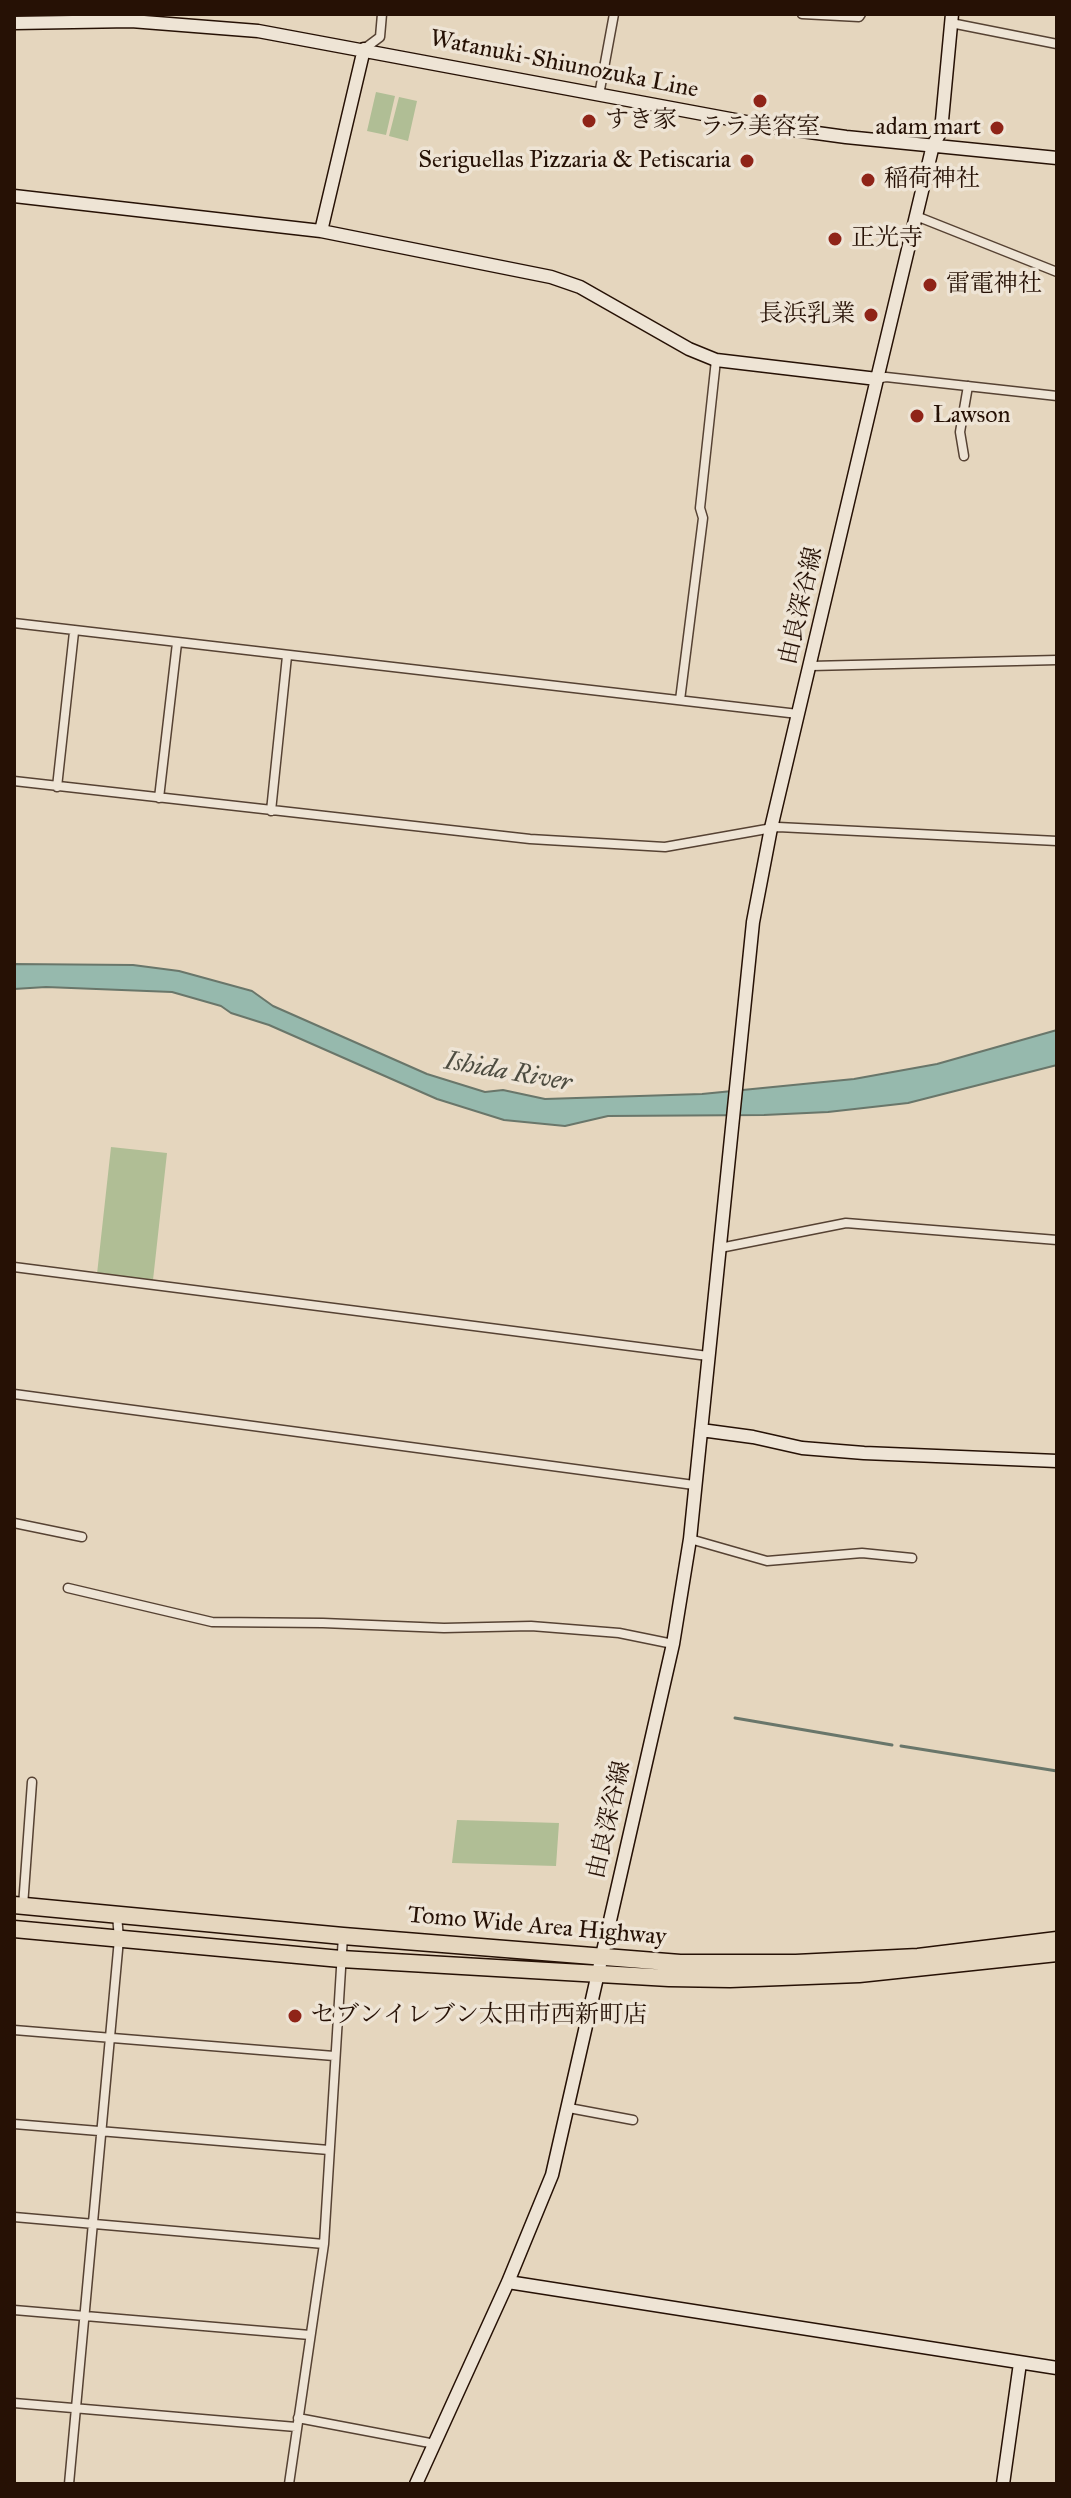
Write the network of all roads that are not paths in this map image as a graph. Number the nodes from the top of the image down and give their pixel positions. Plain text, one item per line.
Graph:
1 (382, 14) edge
2 (614, 14) edge
3 (802, 14) edge
4 (861, 14) edge
5 (951, 19) edge
6 (14, 23) edge
7 (1057, 44) edge
8 (364, 49) junction
9 (599, 95) junction
10 (933, 145) junction
11 (1057, 158) edge
12 (14, 196) edge
13 (916, 216) junction
14 (321, 231) junction
15 (1057, 272) edge
16 (716, 360) junction
17 (877, 379) junction
18 (968, 386) junction
19 (1057, 396) edge
20 (964, 456) dead end
21 (14, 623) edge
22 (74, 632) junction
23 (177, 643) junction
24 (287, 656) junction
25 (1057, 660) edge
26 (811, 666) junction
27 (680, 700) junction
28 (798, 714) junction
29 (14, 781) edge
30 (57, 787) junction
31 (159, 798) junction
32 (271, 811) junction
33 (771, 828) junction
34 (1057, 841) edge
35 (1057, 1240) edge
36 (720, 1248) junction
37 (14, 1267) edge
38 (708, 1356) junction
39 (14, 1394) edge
40 (701, 1430) junction
41 (1057, 1461) edge
42 (694, 1485) junction
43 (14, 1523) edge
44 (82, 1537) dead end
45 (690, 1539) junction
46 (912, 1558) dead end
47 (68, 1588) dead end
48 (673, 1644) junction
49 (32, 1782) dead end
50 (18, 1906) edge
51 (117, 1915) junction
52 (14, 1929) edge
53 (343, 1936) junction
54 (119, 1939) junction
55 (1057, 1940) edge
56 (1057, 1953) edge
57 (601, 1955) junction
58 (341, 1959) junction
59 (597, 1973) junction
60 (14, 2030) edge
61 (111, 2037) junction
62 (334, 2056) junction
63 (569, 2108) junction
64 (633, 2120) dead end
65 (14, 2124) edge
66 (101, 2131) junction
67 (329, 2150) junction
68 (14, 2217) edge
69 (93, 2223) junction
70 (324, 2244) junction
71 (508, 2282) junction
72 (14, 2310) edge
73 (85, 2316) junction
74 (310, 2335) junction
75 (1020, 2363) junction
76 (1057, 2368) edge
77 (14, 2403) edge
78 (76, 2408) junction
79 (297, 2423) junction
80 (435, 2444) junction
81 (69, 2484) edge
82 (289, 2484) edge
83 (416, 2484) edge
84 (1003, 2484) edge

1 - 8 street
2 - 9 street
3 - 4 street
5 - 7 street
5 - 10 main road, 由良深谷線
6 - 8 main road, Watanuki-Shiunozuka Line
8 - 9 main road, Watanuki-Shiunozuka Line
8 - 14 main road
9 - 10 main road, Watanuki-Shiunozuka Line
10 - 11 main road, Watanuki-Shiunozuka Line
10 - 13 main road, 由良深谷線
12 - 14 main road
13 - 15 street
13 - 17 main road, 由良深谷線
14 - 16 main road
16 - 17 main road
16 - 27 street
17 - 18 street
17 - 26 main road, 由良深谷線
18 - 19 street
18 - 20 street
21 - 22 street
22 - 23 street
22 - 30 street
23 - 24 street
23 - 31 street
24 - 27 street
24 - 32 street
25 - 26 street
26 - 28 main road, 由良深谷線
27 - 28 street
28 - 33 main road, 由良深谷線
29 - 30 street
30 - 31 street
31 - 32 street
32 - 33 street
33 - 34 street
33 - 36 main road, 由良深谷線
35 - 36 street
36 - 38 main road, 由良深谷線
37 - 38 street
38 - 40 main road, 由良深谷線
39 - 42 street
40 - 41 main road
40 - 42 main road, 由良深谷線
42 - 45 main road, 由良深谷線
43 - 44 street
45 - 46 street
45 - 48 main road, 由良深谷線
47 - 48 street
48 - 57 main road, 由良深谷線
49 - 50 street
50 - 51 highway, Tomo Wide Area Highway
51 - 53 highway, Tomo Wide Area Highway
51 - 54 street
52 - 54 highway, Tomo Wide Area Highway
53 - 57 highway, Tomo Wide Area Highway
53 - 58 street
54 - 58 highway, Tomo Wide Area Highway
54 - 61 street
55 - 57 highway, Tomo Wide Area Highway
56 - 59 highway, Tomo Wide Area Highway
57 - 59 main road, 由良深谷線
58 - 59 highway, Tomo Wide Area Highway
58 - 62 street
59 - 63 main road, 由良深谷線
60 - 61 street
61 - 62 street
61 - 66 street
62 - 67 street
63 - 64 street
63 - 71 main road, 由良深谷線
65 - 66 street
66 - 67 street
66 - 69 street
67 - 70 street
68 - 69 street
69 - 70 street
69 - 73 street
70 - 74 street
71 - 75 main road
71 - 80 main road, 由良深谷線
72 - 73 street
73 - 74 street
73 - 78 street
74 - 79 street
75 - 76 main road
75 - 84 main road
77 - 78 street
78 - 79 street
78 - 81 street
79 - 80 street
79 - 82 street
80 - 83 main road, 由良深谷線

